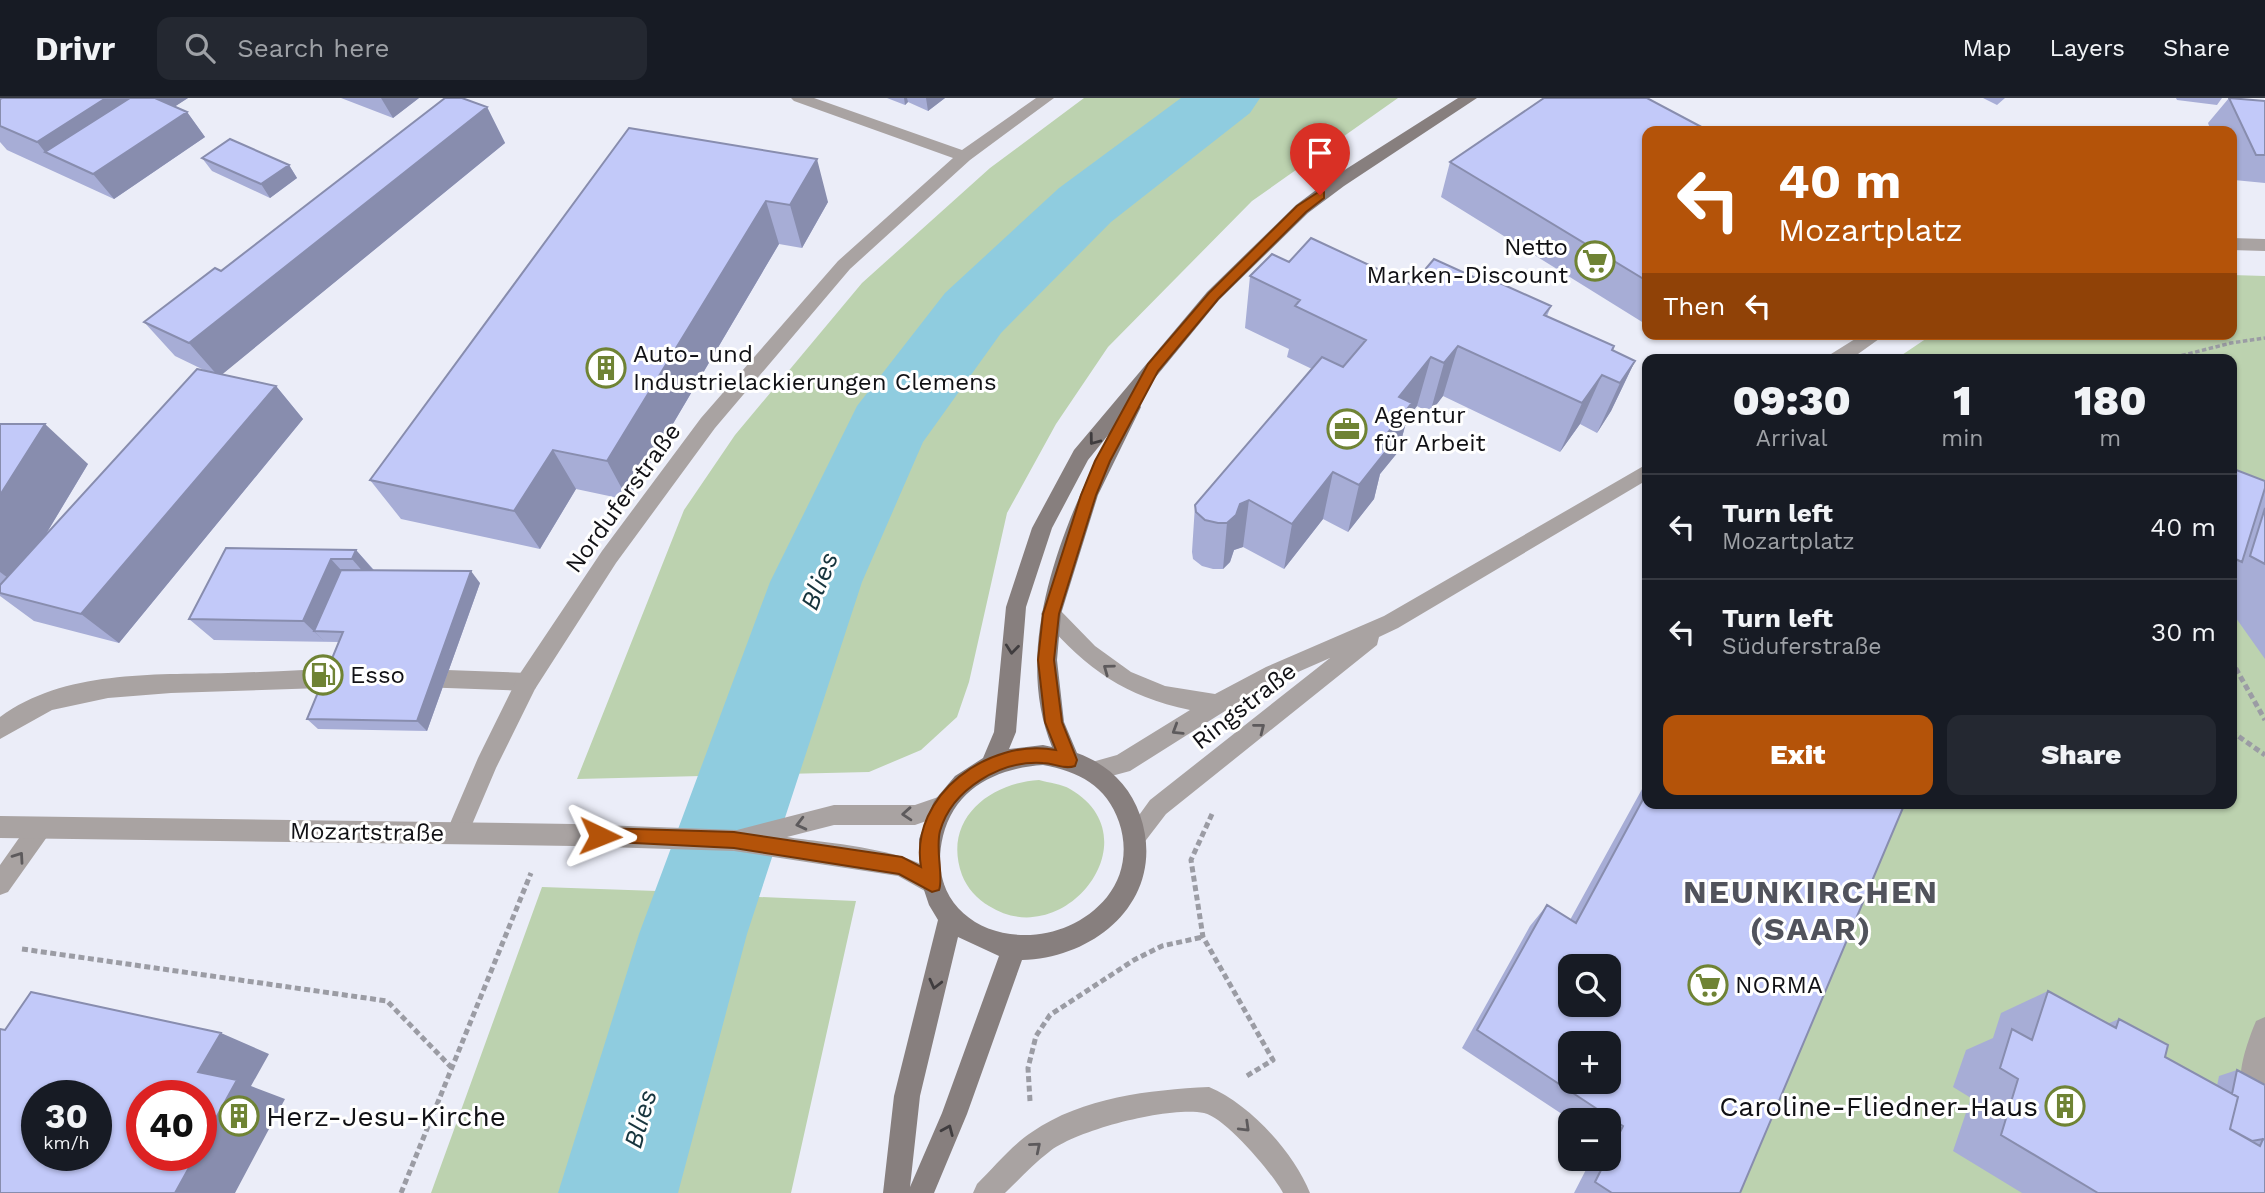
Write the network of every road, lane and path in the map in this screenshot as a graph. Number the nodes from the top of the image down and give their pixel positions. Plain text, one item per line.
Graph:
1 (799, 98) edge
2 (1046, 98) edge
3 (1469, 98) edge
4 (964, 156) junction
5 (2237, 244) edge
6 (2265, 245) edge
7 (2265, 338) edge
8 (1867, 340) edge
9 (1845, 354) edge
10 (2188, 354) edge
11 (1152, 368) junction
12 (1642, 474) edge
13 (1051, 614) junction
14 (1391, 622) junction
15 (2237, 671) edge
16 (527, 682) junction
17 (1217, 704) junction
18 (2265, 720) edge
19 (0, 729) edge
20 (2237, 735) edge
21 (2265, 755) edge
22 (1069, 760) junction
23 (991, 765) junction
24 (1093, 771) junction
25 (944, 805) junction
26 (1213, 812) dead end
27 (0, 827) edge
28 (39, 829) junction
29 (457, 833) junction
30 (547, 835) junction
31 (1135, 836) junction
32 (734, 840) junction
33 (0, 884) edge
34 (932, 884) junction
35 (951, 918) junction
36 (1203, 937) junction
37 (22, 948) dead end
38 (1014, 949) junction
39 (2265, 1030) edge
40 (451, 1067) junction
41 (2252, 1085) edge
42 (1209, 1100) junction
43 (1041, 1141) junction
44 (401, 1193) edge
45 (896, 1193) edge
46 (921, 1193) edge
47 (986, 1193) edge
48 (1297, 1193) edge

1 - 4 street
2 - 4 street, Norduferstraße
3 - 11 main road
4 - 16 street, Norduferstraße
5 - 6 street
7 - 10 path
8 - 9 street
11 - 13 main road
11 -> 23 main road
12 - 14 street, Ringstraße
17 -> 13 street, Ringstraße
13 - 22 main road
14 - 17 street, Ringstraße
31 -> 14 street, Ringstraße
15 - 18 path
16 - 19 street
16 - 29 street, Norduferstraße
17 -> 24 street, Ringstraße
20 - 21 path
22 - 23 main road
22 - 24 main road
23 - 25 main road
24 - 31 main road
25 -> 32 street, Mozartstraße
25 - 34 main road
26 - 36 path
27 - 28 street, Mozartstraße
28 - 29 street, Mozartstraße
33 -> 28 street
29 - 30 street, Mozartstraße
30 - 32 street, Mozartstraße
30 - 40 path
31 - 38 main road
32 - 34 street, Mozartstraße
34 - 35 main road
35 - 38 main road
35 -> 45 main road
36 - 42 path
36 - 43 path
37 - 40 path
46 -> 38 main road
39 - 41 street
40 - 44 path
42 - 43 street
42 -> 48 street
47 -> 43 street

